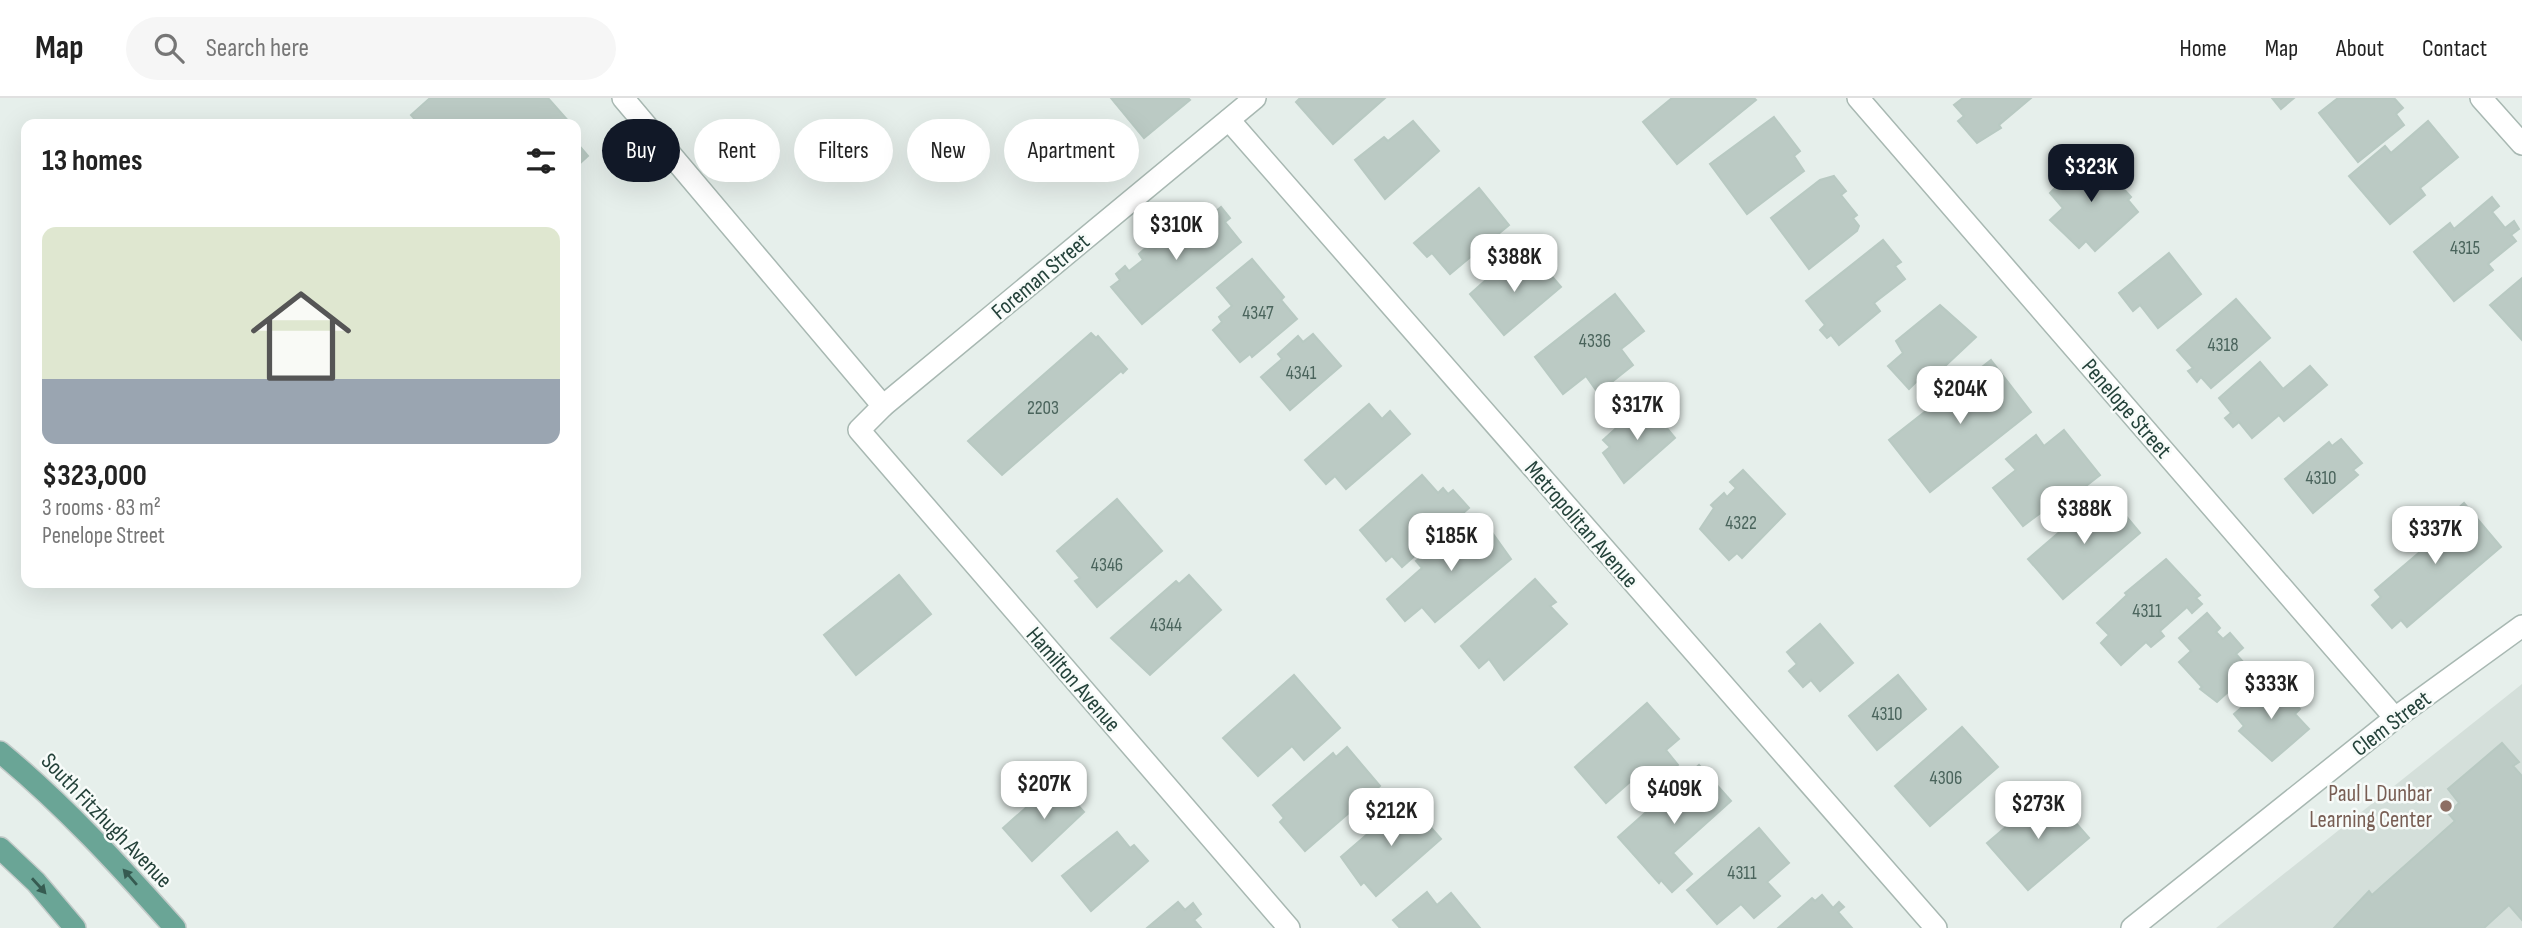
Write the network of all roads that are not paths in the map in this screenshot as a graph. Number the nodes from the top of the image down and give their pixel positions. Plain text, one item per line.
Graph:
1 (623, 98) edge
2 (1255, 98) edge
3 (1858, 98) edge
4 (2481, 98) edge
5 (1229, 120) junction
6 (2522, 145) edge
7 (883, 406) junction
8 (859, 430) joint
9 (2522, 626) edge
10 (2395, 718) junction
11 (0, 752) edge
12 (0, 848) edge
13 (75, 928) edge
14 (175, 928) edge
15 (1289, 928) edge
16 (1936, 928) edge
17 (2132, 928) edge

1 - 7 street
2 - 5 street, Foreman Street
3 - 10 street, Penelope Street
4 - 6 street
5 - 7 street, Foreman Street
5 - 16 street, Metropolitan Avenue
7 - 8 street, Foreman Street
8 - 15 street, Hamilton Avenue
9 - 10 street, Clem Street
10 - 17 street, Clem Street
14 -> 11 main road, South Fitzhugh Avenue
12 -> 13 main road

